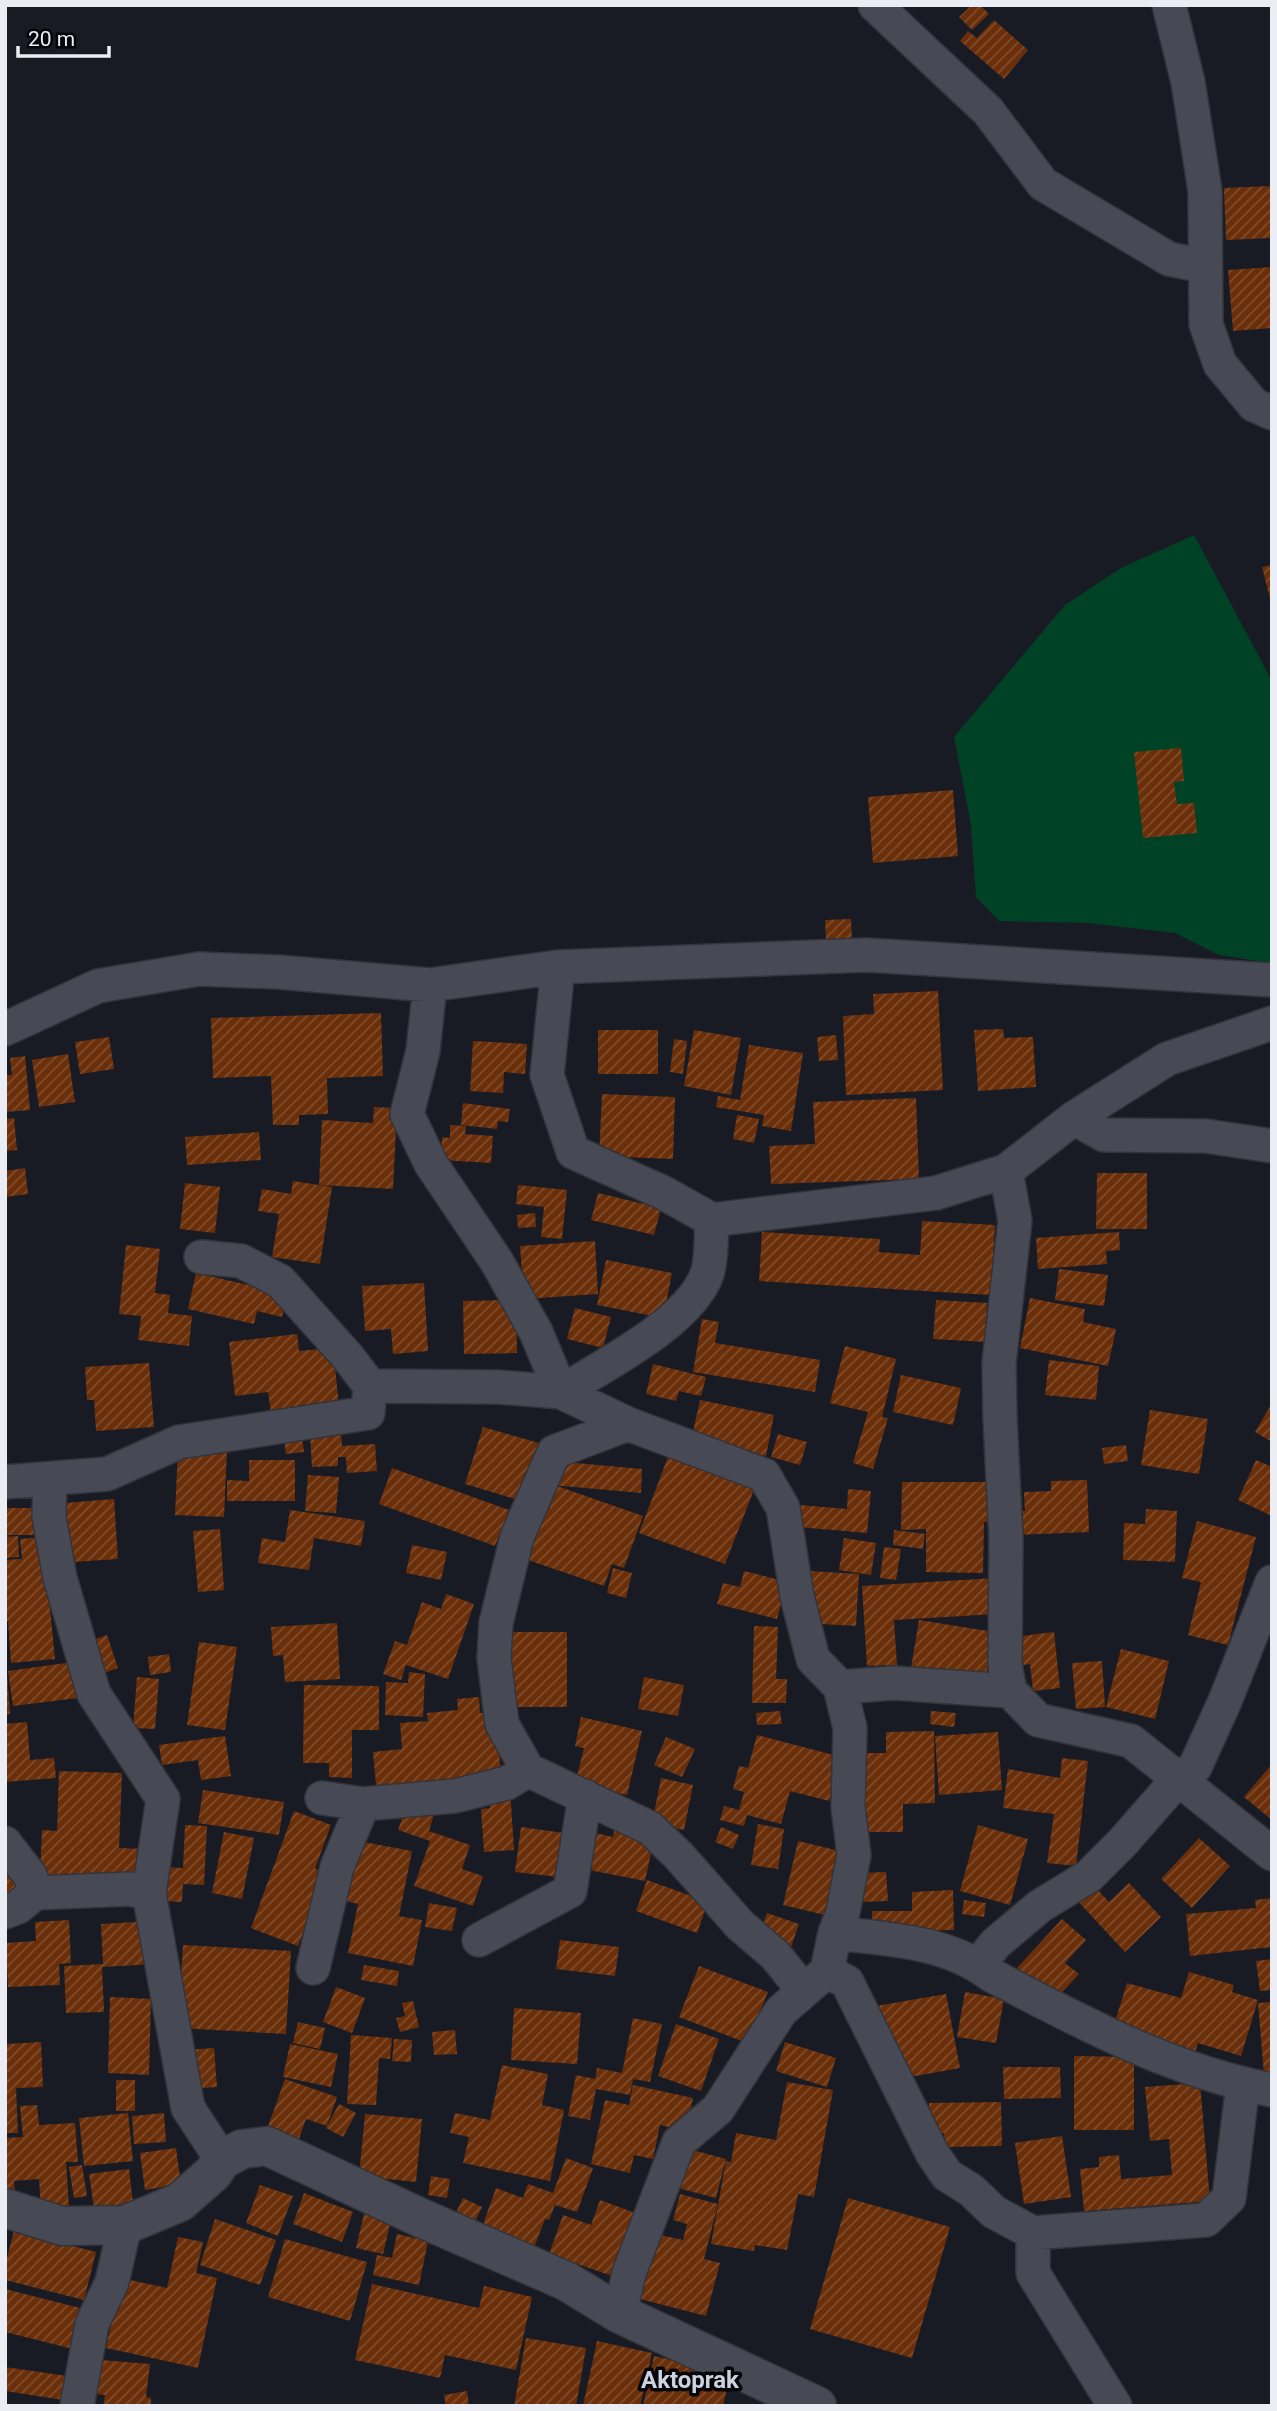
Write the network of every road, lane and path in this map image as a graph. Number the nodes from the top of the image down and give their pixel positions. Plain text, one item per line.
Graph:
1 (875, 5) edge
2 (1169, 5) edge
3 (1205, 266) junction
4 (1272, 413) edge
5 (558, 967) junction
6 (1272, 980) edge
7 (430, 985) junction
8 (1272, 1023) edge
9 (5, 1028) edge
10 (1074, 1118) junction
11 (1272, 1146) edge
12 (1006, 1171) junction
13 (712, 1220) junction
14 (201, 1257) dead end
15 (370, 1387) junction
16 (561, 1392) junction
17 (628, 1424) junction
18 (50, 1480) junction
19 (5, 1482) edge
20 (1272, 1582) edge
21 (840, 1687) junction
22 (1010, 1691) junction
23 (528, 1770) junction
24 (1179, 1778) junction
25 (585, 1796) junction
26 (322, 1798) dead end
27 (363, 1804) junction
28 (5, 1843) edge
29 (1272, 1854) edge
30 (35, 1893) junction
31 (149, 1893) junction
32 (5, 1912) edge
33 (835, 1933) junction
34 (479, 1940) dead end
35 (978, 1965) junction
36 (313, 1968) dead end
37 (815, 1980) junction
38 (1257, 2087) edge
39 (222, 2160) junction
40 (5, 2208) edge
41 (125, 2225) junction
42 (1033, 2233) junction
43 (620, 2314) junction
44 (77, 2406) edge
45 (817, 2406) edge
46 (1115, 2406) edge

1 - 3 street
2 - 3 street
3 - 4 street
5 - 6 street
5 - 7 street
5 - 13 street
7 - 9 street
7 - 16 street
8 - 10 street
10 - 11 street
10 - 12 street
12 - 13 street
12 - 22 street
13 - 16 street
14 - 15 street
15 - 16 street
15 - 18 street
16 - 17 street
17 - 21 street
17 - 23 street
18 - 19 street
18 - 31 street
20 - 24 street
21 - 22 street
21 - 33 street
22 - 24 street
23 - 25 street
23 - 27 street
24 - 29 street
24 - 35 street
25 - 34 street
25 - 37 street
26 - 27 street
27 - 36 street
28 - 30 street
30 - 31 street
30 - 32 street
31 - 39 street
33 - 35 street
33 - 37 street
35 - 38 street
37 - 42 street
37 - 43 street
38 - 42 street
39 - 41 street
39 - 43 street
40 - 41 street
41 - 44 street
42 - 46 street
43 - 45 street

